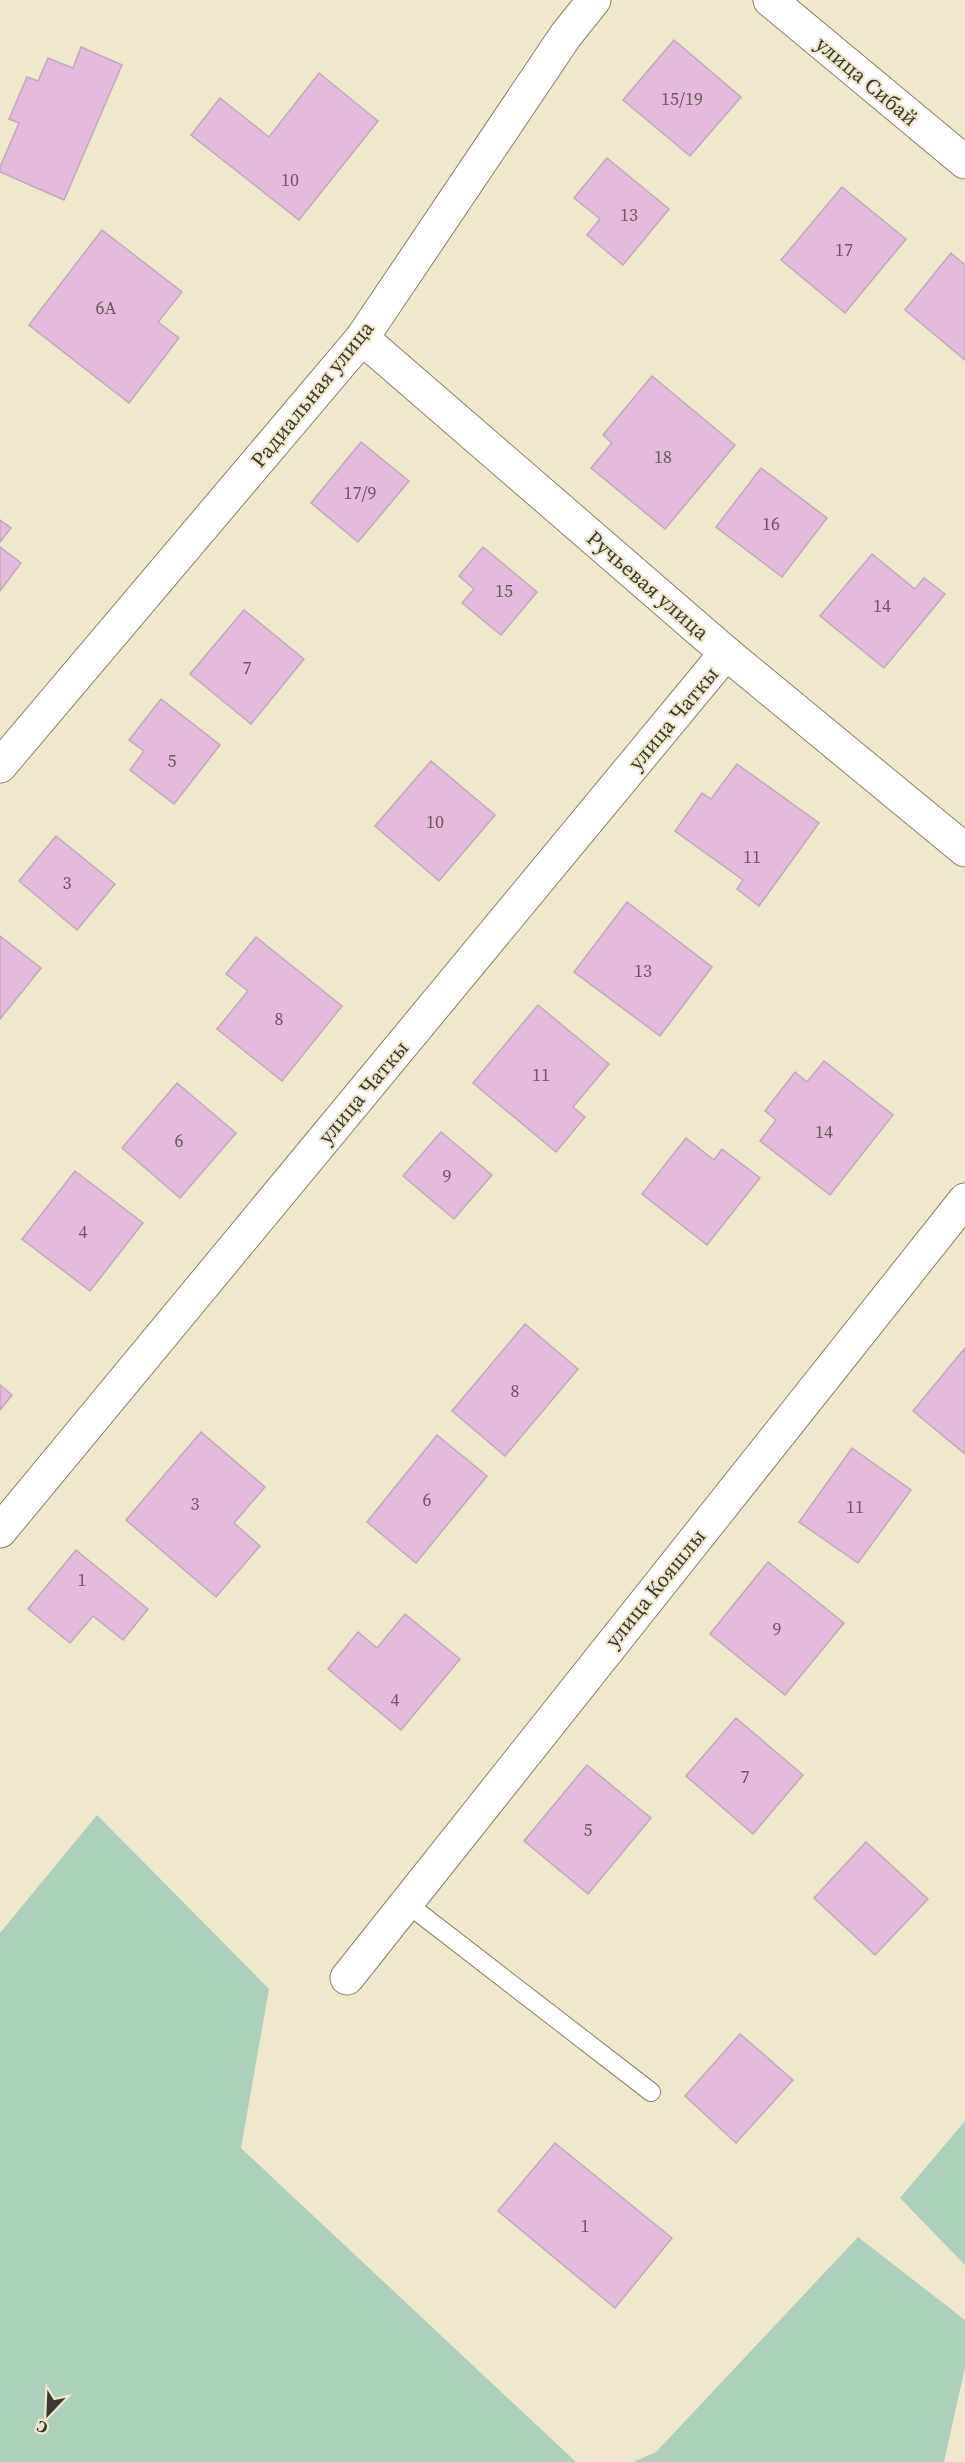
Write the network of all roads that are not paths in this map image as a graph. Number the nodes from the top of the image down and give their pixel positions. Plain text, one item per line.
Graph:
1 (594, 0) edge
2 (770, 0) edge
3 (965, 162) edge
4 (362, 338) junction
5 (726, 653) junction
6 (0, 765) edge
7 (965, 850) edge
8 (965, 1200) edge
9 (0, 1531) edge
10 (405, 1902) junction
11 (346, 1978) dead end
12 (651, 2092) dead end

1 - 4 street, Радиальная улица
2 - 3 street, улица Сибай
4 - 5 street, Ручьевая улица
4 - 6 street, Радиальная улица
5 - 7 street, Ручьевая улица
5 - 9 street, улица Чаткы
8 - 10 street, улица Кояшлы
10 - 11 street, улица Кояшлы
10 - 12 lane

